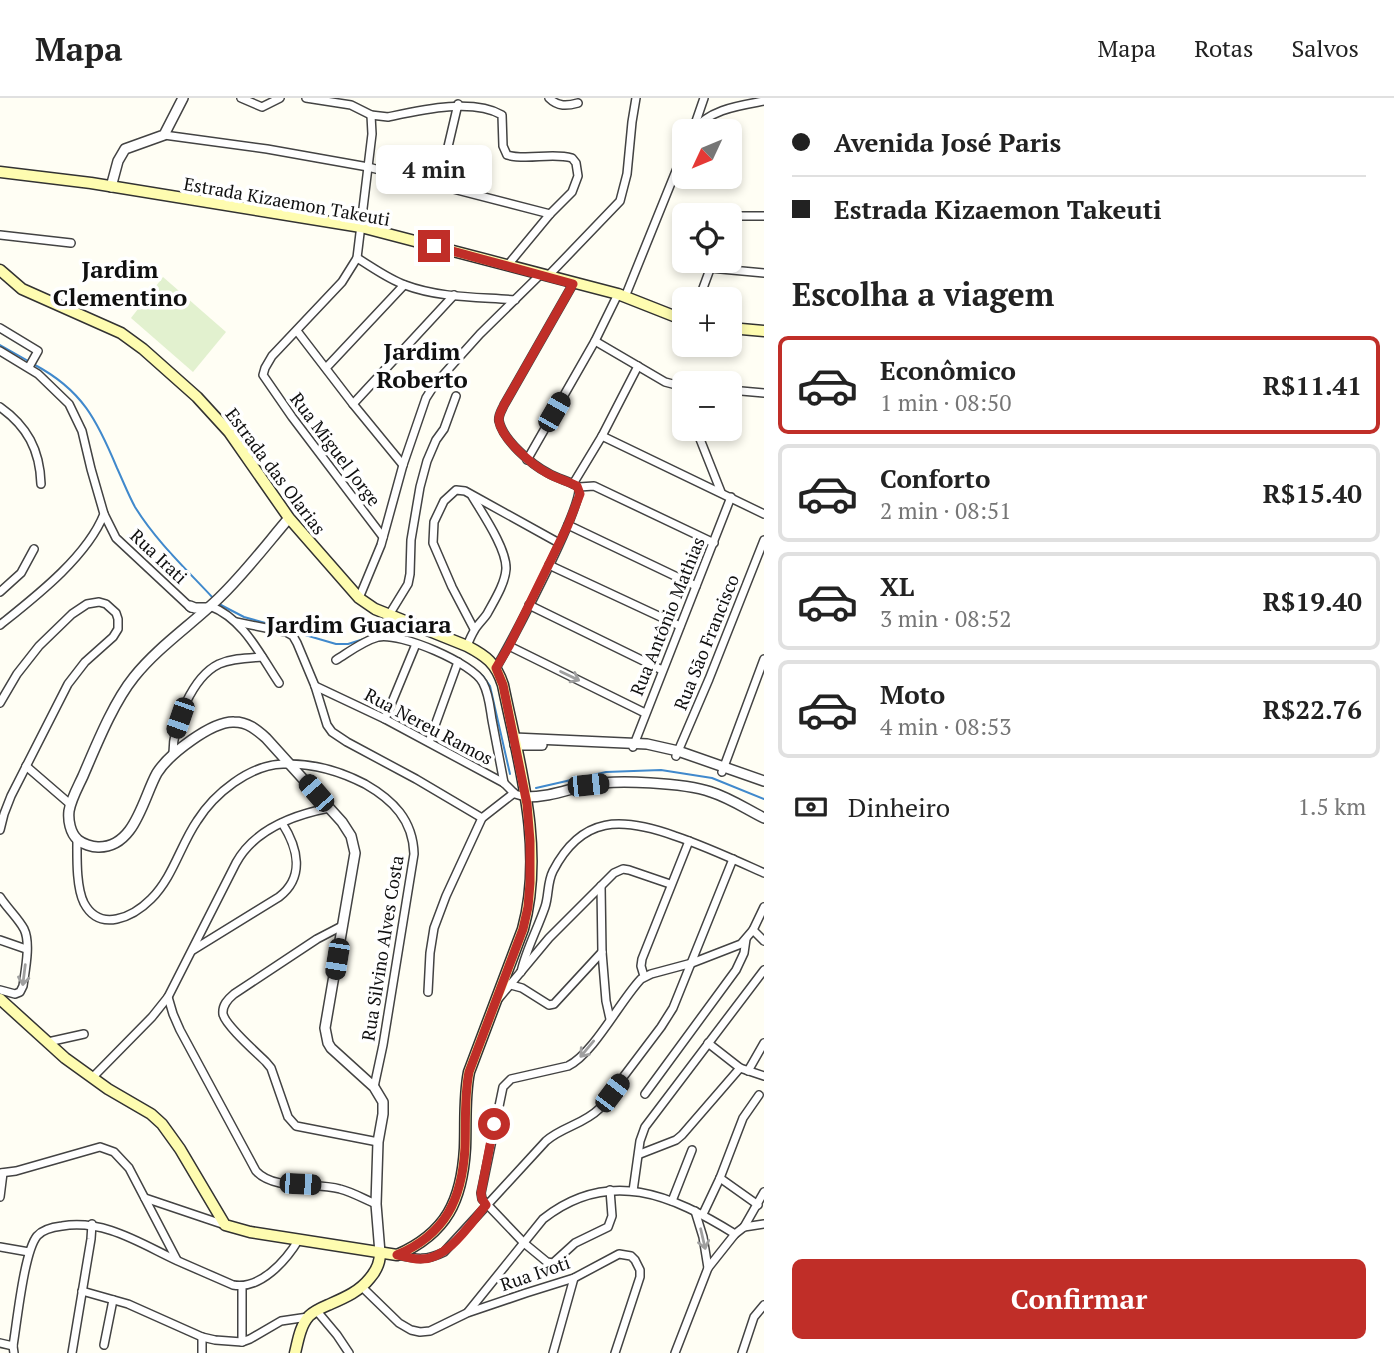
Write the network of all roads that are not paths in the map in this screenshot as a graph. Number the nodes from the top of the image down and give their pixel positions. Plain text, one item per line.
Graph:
1 (183, 98) edge
2 (241, 98) edge
3 (306, 98) edge
4 (342, 98) edge
5 (550, 98) edge
6 (636, 98) edge
7 (704, 98) edge
8 (276, 99) edge
9 (764, 101) edge
10 (578, 103) dead end
11 (458, 104) junction
12 (351, 105) junction
13 (371, 115) junction
14 (697, 119) edge
15 (707, 119) edge
16 (164, 135) junction
17 (368, 167) junction
18 (0, 172) edge
19 (439, 185) junction
20 (111, 187) junction
21 (672, 189) edge
22 (550, 214) junction
23 (742, 216) edge
24 (764, 216) edge
25 (360, 227) junction
26 (0, 235) edge
27 (71, 243) dead end
28 (357, 258) junction
29 (507, 266) junction
30 (0, 270) edge
31 (742, 270) edge
32 (764, 273) edge
33 (545, 275) junction
34 (573, 284) junction
35 (404, 285) junction
36 (454, 295) junction
37 (621, 295) junction
38 (515, 300) junction
39 (672, 315) edge
40 (0, 328) edge
41 (742, 329) edge
42 (297, 331) junction
43 (764, 331) edge
44 (595, 341) junction
45 (0, 351) edge
46 (30, 366) junction
47 (638, 366) junction
48 (326, 368) junction
49 (672, 384) edge
50 (742, 391) edge
51 (764, 393) edge
52 (456, 396) dead end
53 (353, 404) junction
54 (0, 407) edge
55 (602, 436) junction
56 (701, 441) edge
57 (527, 460) junction
58 (403, 465) junction
59 (41, 484) dead end
60 (576, 485) junction
61 (722, 493) junction
62 (472, 495) junction
63 (731, 497) junction
64 (500, 511) junction
65 (104, 514) junction
66 (764, 514) edge
67 (289, 518) junction
68 (490, 525) junction
69 (568, 525) junction
70 (383, 537) junction
71 (764, 540) edge
72 (714, 542) junction
73 (559, 543) junction
74 (34, 549) dead end
75 (549, 565) junction
76 (696, 586) junction
77 (0, 592) edge
78 (359, 598) junction
79 (210, 606) junction
80 (529, 606) junction
81 (194, 613) junction
82 (390, 615) junction
83 (236, 622) junction
84 (0, 625) edge
85 (680, 626) junction
86 (474, 629) junction
87 (416, 644) junction
88 (467, 646) junction
89 (509, 646) junction
90 (262, 657) junction
91 (764, 659) edge
92 (336, 660) dead end
93 (458, 662) junction
94 (496, 668) junction
95 (662, 670) junction
96 (279, 683) dead end
97 (315, 686) junction
98 (0, 703) edge
99 (645, 713) junction
100 (385, 719) junction
101 (429, 742) junction
102 (515, 742) junction
103 (634, 745) junction
104 (173, 753) junction
105 (677, 753) junction
106 (292, 765) junction
107 (26, 766) junction
108 (723, 770) junction
109 (504, 783) junction
110 (764, 783) edge
111 (513, 793) junction
112 (525, 797) junction
113 (70, 804) junction
114 (329, 808) junction
115 (482, 818) junction
116 (764, 818) edge
117 (282, 823) junction
118 (0, 830) edge
119 (77, 840) junction
120 (689, 841) junction
121 (733, 859) junction
122 (764, 873) edge
123 (670, 884) junction
124 (601, 885) junction
125 (0, 897) edge
126 (764, 907) edge
127 (342, 926) junction
128 (753, 930) junction
129 (746, 939) junction
130 (0, 940) edge
131 (764, 941) edge
132 (26, 949) junction
133 (193, 950) junction
134 (602, 952) junction
135 (692, 963) junction
136 (764, 970) edge
137 (521, 972) junction
138 (644, 976) junction
139 (511, 985) junction
140 (0, 990) edge
141 (428, 992) dead end
142 (168, 997) junction
143 (0, 999) edge
144 (496, 1001) junction
145 (610, 1019) junction
146 (84, 1034) dead end
147 (48, 1042) junction
148 (708, 1043) junction
149 (764, 1043) edge
150 (744, 1069) junction
151 (764, 1076) edge
152 (92, 1078) junction
153 (374, 1087) junction
154 (645, 1094) dead end
155 (759, 1094) dead end
156 (378, 1142) junction
157 (692, 1150) dead end
158 (640, 1154) junction
159 (1, 1173) edge
160 (720, 1178) junction
161 (610, 1190) junction
162 (634, 1191) junction
163 (764, 1192) edge
164 (0, 1197) edge
165 (145, 1198) junction
166 (672, 1201) junction
167 (376, 1204) junction
168 (486, 1205) junction
169 (758, 1205) junction
170 (699, 1213) junction
171 (92, 1224) junction
172 (764, 1224) edge
173 (225, 1225) junction
174 (744, 1227) junction
175 (735, 1234) junction
176 (299, 1239) junction
177 (524, 1243) junction
178 (0, 1247) edge
179 (29, 1252) junction
180 (380, 1253) junction
181 (397, 1255) junction
182 (177, 1260) junction
183 (708, 1268) junction
184 (574, 1278) junction
185 (242, 1287) junction
186 (363, 1288) junction
187 (82, 1291) junction
188 (113, 1300) junction
189 (764, 1305) edge
190 (312, 1313) junction
191 (467, 1313) junction
192 (202, 1337) junction
193 (242, 1342) junction
194 (0, 1343) edge
195 (104, 1345) dead end
196 (13, 1349) edge
197 (618, 1352) edge
198 (72, 1353) edge
199 (202, 1353) edge
200 (295, 1353) edge
201 (349, 1353) edge
202 (553, 1353) edge
203 (675, 1353) edge
204 (742, 1353) edge

1 - 16 street
2 - 8 street
3 - 12 street
4 - 12 street
5 - 10 street
6 - 33 street
7 - 14 street
9 - 15 street
11 - 13 street
11 - 19 street
11 - 22 street
12 - 13 street
13 - 17 street
16 - 17 street
16 - 20 street
17 - 19 street
17 - 25 street
18 - 20 main road, Estrada Kizaemon Takeuti
19 - 22 street
20 - 25 main road, Estrada Kizaemon Takeuti
21 - 37 street
22 - 29 street
23 - 24 street
25 - 28 street
25 - 29 main road, Estrada Kizaemon Takeuti
26 - 27 street
28 - 35 street
28 - 42 street
29 - 33 main road, Estrada Kizaemon Takeuti
30 - 67 main road, Estrada das Olarias
31 - 32 street
33 - 34 main road, Estrada Kizaemon Takeuti
33 - 38 street
34 - 37 main road, Estrada Kizaemon Takeuti
34 - 57 street
35 - 36 street
35 - 48 street
36 - 38 street
36 - 53 street
37 - 39 main road, Estrada Kizaemon Takeuti
37 - 44 street
38 - 58 street
40 - 46 street
41 - 43 main road
42 - 48 street
42 - 70 street, Rua Miguel Jorge
44 - 47 street
44 - 57 street
45 - 46 street, Rua Irati
46 - 65 street, Rua Irati
47 - 49 street
47 - 55 street
48 - 53 street
50 - 51 street
52 - 82 street
53 - 58 street
54 - 59 street
55 - 60 street
55 - 61 street
56 - 61 street
57 - 60 street
58 - 70 street
60 - 69 street
60 - 72 street
61 - 63 street
62 - 64 street
62 - 68 street
62 - 86 street
63 - 66 street
63 - 72 street, Rua Antônio Mathias
64 - 68 street
64 - 73 street
65 - 81 street, Rua Irati
65 - 84 street
67 - 78 main road, Estrada das Olarias
67 - 79 street
68 - 86 street
69 - 73 street
69 - 76 street
70 - 78 street
71 - 105 street, Rua São Francisco
72 - 76 street, Rua Antônio Mathias
73 - 75 street
74 - 77 street
75 - 80 street
75 - 85 street
76 - 85 street, Rua Antônio Mathias
78 - 82 main road, Estrada das Olarias
79 - 81 street
79 - 83 street
80 - 89 street
80 - 95 street
81 - 113 street
82 - 88 main road, Estrada das Olarias
83 - 90 street
83 - 97 street
85 - 95 street, Rua Antônio Mathias
86 - 88 street
87 - 92 street
87 - 93 street
87 - 100 street
88 - 94 main road, Estrada das Olarias
89 - 94 street
89 -> 99 street
90 - 96 street
90 - 104 street
91 - 108 street
93 - 101 street
93 - 109 street
94 - 102 main road
95 - 99 street, Rua Antônio Mathias
97 - 100 street, Rua Nereu Ramos
97 - 115 street
98 - 107 street
99 - 103 street, Rua Antônio Mathias
100 - 101 street, Rua Nereu Ramos
101 - 109 street, Rua Nereu Ramos
102 - 103 street
102 - 112 main road
103 - 105 street
104 - 106 street
104 - 119 street
105 - 108 street
106 - 114 street
106 - 119 street, Rua Silvino Alves Costa
106 - 153 street, Rua Silvino Alves Costa
107 - 113 street
107 - 118 street
108 - 110 street
109 - 111 street, Rua Nereu Ramos
111 - 112 street, Rua Nereu Ramos
111 - 115 street
112 - 116 street
112 - 144 main road
113 - 119 street
114 - 117 street
114 - 127 street
115 - 141 street
117 - 133 street
117 - 133 street
120 - 121 street
120 - 123 street
120 - 137 street
121 - 122 street
121 - 135 street
123 - 124 street
123 - 138 street
124 - 134 street
124 - 137 street
125 - 132 street
126 - 128 street
127 - 153 street
127 - 156 street
128 - 129 street
128 - 131 street
129 - 135 street
129 - 154 street
130 - 132 street
132 -> 140 street
133 - 142 street
134 - 139 street
134 - 145 street
135 - 138 street
135 - 168 street
136 - 148 street
137 - 139 street
138 - 145 street
139 - 144 street
142 - 152 street
142 - 167 street
143 - 147 main road
144 - 181 main road
145 -> 168 street
146 - 147 street
147 - 152 main road
148 - 150 street
148 - 158 street
149 - 150 street
150 - 151 street
150 - 158 street
152 - 173 main road
153 - 156 street
155 - 160 street
156 - 167 street
157 - 166 street
158 - 162 street
159 - 164 street
159 - 165 street
160 - 169 street
160 - 170 street
161 - 162 street
161 - 177 street
161 - 177 street
162 - 166 street
163 - 169 street
165 - 173 street
165 - 182 street
166 - 170 street
167 - 180 street
168 - 177 street
168 - 181 street
169 - 174 street
170 - 175 street
170 -> 183 street
171 - 179 street
171 - 182 street
171 - 187 street
172 - 174 street
173 - 176 main road
174 - 175 street
175 - 183 street
176 - 180 main road
176 - 185 street
177 - 191 street
178 - 179 street
179 - 196 street
180 - 181 main road
180 - 186 main road
182 - 185 street
183 - 203 street
184 - 191 street, Rua Ivoti
184 - 197 street, Rua Ivoti
184 - 202 street
185 - 193 street
186 - 190 main road
186 - 191 street, Rua Ivoti
187 - 188 street
187 - 198 street
188 - 192 street
188 - 195 street
189 - 204 street
190 - 193 street
190 - 200 main road
190 - 201 street
192 - 193 street
192 - 199 street
194 - 196 street

